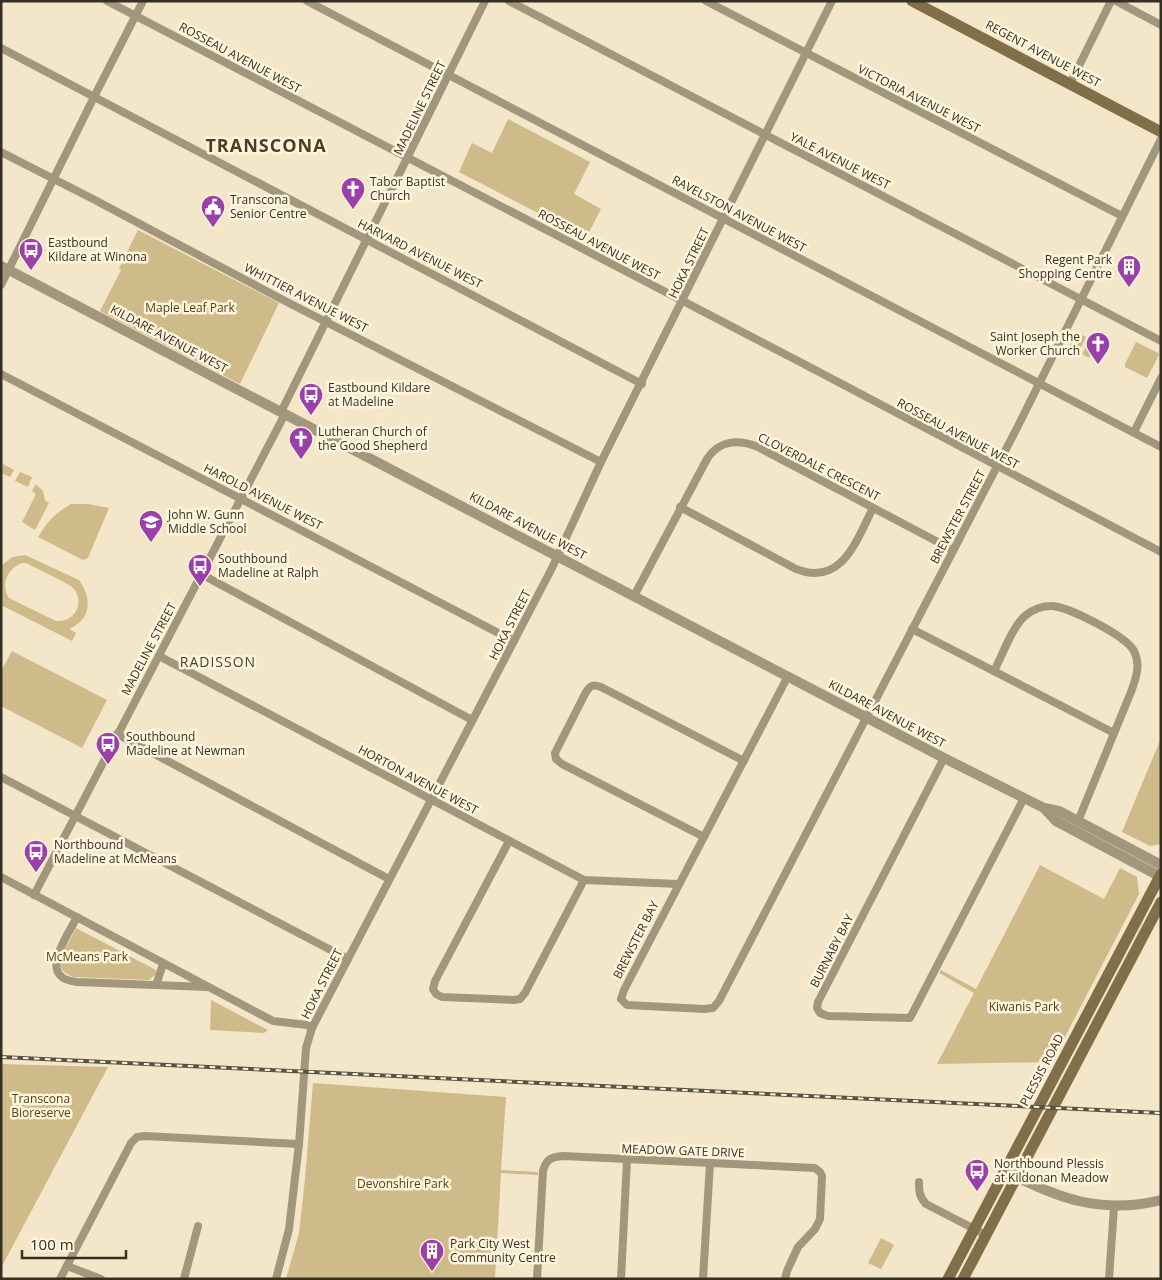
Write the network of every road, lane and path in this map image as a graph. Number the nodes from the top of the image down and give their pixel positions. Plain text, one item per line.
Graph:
1 (107, 1) edge
2 (143, 1) edge
3 (307, 1) edge
4 (485, 1) edge
5 (509, 1) edge
6 (706, 1) edge
7 (832, 1) edge
8 (912, 1) edge
9 (1111, 1) edge
10 (1116, 1) edge
11 (136, 16) junction
12 (1161, 25) edge
13 (1, 48) edge
14 (806, 53) junction
15 (449, 75) junction
16 (1070, 84) junction
17 (94, 97) junction
18 (1161, 132) edge
19 (765, 135) junction
20 (1161, 139) edge
21 (1, 152) edge
22 (408, 158) junction
23 (53, 179) junction
24 (1122, 216) junction
25 (724, 219) junction
26 (367, 240) junction
27 (5, 268) edge
28 (1, 285) edge
29 (1080, 299) junction
30 (683, 302) junction
31 (327, 322) junction
32 (1161, 341) edge
33 (1, 374) edge
34 (1161, 378) edge
35 (1039, 383) junction
36 (642, 384) junction
37 (283, 413) junction
38 (1134, 432) junction
39 (1161, 446) edge
40 (601, 462) junction
41 (997, 467) junction
42 (241, 498) junction
43 (680, 507) junction
44 (873, 508) junction
45 (953, 550) junction
46 (1161, 552) edge
47 (557, 556) junction
48 (201, 574) junction
49 (634, 596) junction
50 (912, 628) junction
51 (514, 641) junction
52 (159, 656) junction
53 (994, 671) junction
54 (788, 676) junction
55 (866, 717) junction
56 (472, 720) junction
57 (1114, 733) junction
58 (118, 734) junction
59 (944, 758) junction
60 (744, 761) junction
61 (1, 776) edge
62 (1024, 798) junction
63 (431, 800) junction
64 (1044, 808) junction
65 (75, 814) junction
66 (1078, 821) junction
67 (704, 837) junction
68 (508, 841) junction
69 (1160, 873) edge
70 (1, 877) edge
71 (389, 879) junction
72 (584, 880) junction
73 (678, 884) junction
74 (34, 895) junction
75 (1161, 902) edge
76 (1161, 913) edge
77 (76, 917) junction
78 (1150, 923) junction
79 (348, 959) junction
80 (163, 964) junction
81 (156, 985) junction
82 (209, 987) junction
83 (312, 1028) junction
84 (299, 1144) junction
85 (627, 1160) junction
86 (710, 1163) junction
87 (1005, 1171) junction
88 (1017, 1178) junction
89 (920, 1182) dead end
90 (1161, 1200) edge
91 (1114, 1207) junction
92 (198, 1226) dead end
93 (974, 1229) junction
94 (986, 1235) junction
95 (67, 1266) junction
96 (60, 1279) edge
97 (101, 1279) edge
98 (184, 1279) edge
99 (276, 1279) edge
100 (537, 1279) edge
101 (621, 1279) edge
102 (703, 1279) edge
103 (785, 1279) edge
104 (948, 1279) edge
105 (964, 1279) edge
106 (1109, 1279) edge

1 - 11 street, ROSSEAU AVENUE WEST
2 - 11 street
3 - 15 street, RAVELSTON AVENUE WEST
4 - 15 street, MADELINE STREET
5 - 19 street, YALE AVENUE WEST
6 - 14 street, VICTORIA AVENUE WEST
7 - 14 street, HOKA STREET
8 - 16 main road, REGENT AVENUE WEST
9 - 16 street
10 - 12 street
11 - 17 street
11 - 22 street, ROSSEAU AVENUE WEST
13 - 17 street, HARVARD AVENUE WEST
14 - 19 street, HOKA STREET
14 - 24 street, VICTORIA AVENUE WEST
15 - 22 street, MADELINE STREET
15 - 25 street, RAVELSTON AVENUE WEST
16 - 18 main road, REGENT AVENUE WEST
17 - 23 street
17 - 26 street, HARVARD AVENUE WEST
19 - 25 street, HOKA STREET
19 - 29 street, YALE AVENUE WEST
20 - 24 street, BREWSTER STREET
21 - 23 street, WHITTIER AVENUE WEST
22 - 26 street, MADELINE STREET
22 - 30 street, ROSSEAU AVENUE WEST
23 - 27 street
23 - 31 street, WHITTIER AVENUE WEST
24 - 29 street, BREWSTER STREET
25 - 30 street, HOKA STREET
25 - 35 street, RAVELSTON AVENUE WEST
26 - 31 street, MADELINE STREET
26 - 36 street, HARVARD AVENUE WEST
27 - 28 street
27 - 37 street, KILDARE AVENUE WEST
29 - 32 street, YALE AVENUE WEST
29 - 35 street, BREWSTER STREET
30 - 36 street, HOKA STREET
30 - 41 street, ROSSEAU AVENUE WEST
31 - 37 street, MADELINE STREET
31 - 40 street, WHITTIER AVENUE WEST
33 - 42 street, HAROLD AVENUE WEST
34 - 38 street
35 - 38 street, RAVELSTON AVENUE WEST
35 - 41 street, BREWSTER STREET
36 - 40 street, HOKA STREET
37 - 42 street, MADELINE STREET
37 - 47 street, KILDARE AVENUE WEST
38 - 39 street, RAVELSTON AVENUE WEST
40 - 47 street, HOKA STREET
41 - 45 street, BREWSTER STREET
41 - 46 street, ROSSEAU AVENUE WEST
42 - 48 street, MADELINE STREET
42 - 51 street, HAROLD AVENUE WEST
43 - 44 street, CLOVERDALE CRESCENT
43 - 44 street
43 - 49 street, CLOVERDALE CRESCENT
44 - 45 street, CLOVERDALE CRESCENT
45 - 50 street, BREWSTER STREET
47 - 49 street, KILDARE AVENUE WEST
47 - 51 street, HOKA STREET
48 - 52 street, MADELINE STREET
48 - 56 street
49 - 54 street, KILDARE AVENUE WEST
50 - 53 street
50 - 55 street, BREWSTER STREET
51 - 56 street, HOKA STREET
52 - 58 street, MADELINE STREET
52 - 63 street, HORTON AVENUE WEST
53 - 57 street
53 - 57 street
54 - 55 street, KILDARE AVENUE WEST
54 - 60 street, BREWSTER BAY
55 - 59 street, KILDARE AVENUE WEST
55 - 73 street, BREWSTER BAY
56 - 63 street, HOKA STREET
57 - 66 street
58 - 65 street, MADELINE STREET
58 - 71 street
59 - 62 street, KILDARE AVENUE WEST
59 - 62 street, BURNABY BAY
60 - 67 street, BREWSTER BAY
60 - 67 street
61 - 65 street
62 - 64 street, KILDARE AVENUE WEST
63 - 68 street, HORTON AVENUE WEST
63 - 71 street, HOKA STREET
64 - 66 street, KILDARE AVENUE WEST
64 - 69 street, KILDARE AVENUE WEST
65 - 74 street, MADELINE STREET
65 - 79 street
66 - 69 street, KILDARE AVENUE WEST
67 - 73 street, BREWSTER BAY
68 - 72 street, HORTON AVENUE WEST
68 - 72 street
69 - 87 main road, PLESSIS ROAD
70 - 74 street
71 - 79 street, HOKA STREET
72 - 73 street, HORTON AVENUE WEST
74 - 77 street
75 - 78 main road
76 - 78 main road
77 - 80 street
77 - 81 street
78 - 88 main road
79 - 83 street, HOKA STREET
80 - 81 street
80 - 82 street
81 - 82 street
82 - 83 street
83 - 84 street, HOKA STREET
84 - 95 street
84 - 99 street, HOKA STREET
85 - 86 street, MEADOW GATE DRIVE
85 - 100 street, MEADOW GATE DRIVE
85 - 101 street
86 - 102 street
86 - 103 street, MEADOW GATE DRIVE
87 - 88 street
87 - 93 main road, PLESSIS ROAD
88 - 91 street
88 - 94 main road
89 - 93 street
90 - 91 street
91 - 106 street
92 - 98 street
93 - 94 street
93 - 104 main road, PLESSIS ROAD
94 - 105 main road
95 - 96 street
95 - 97 street

